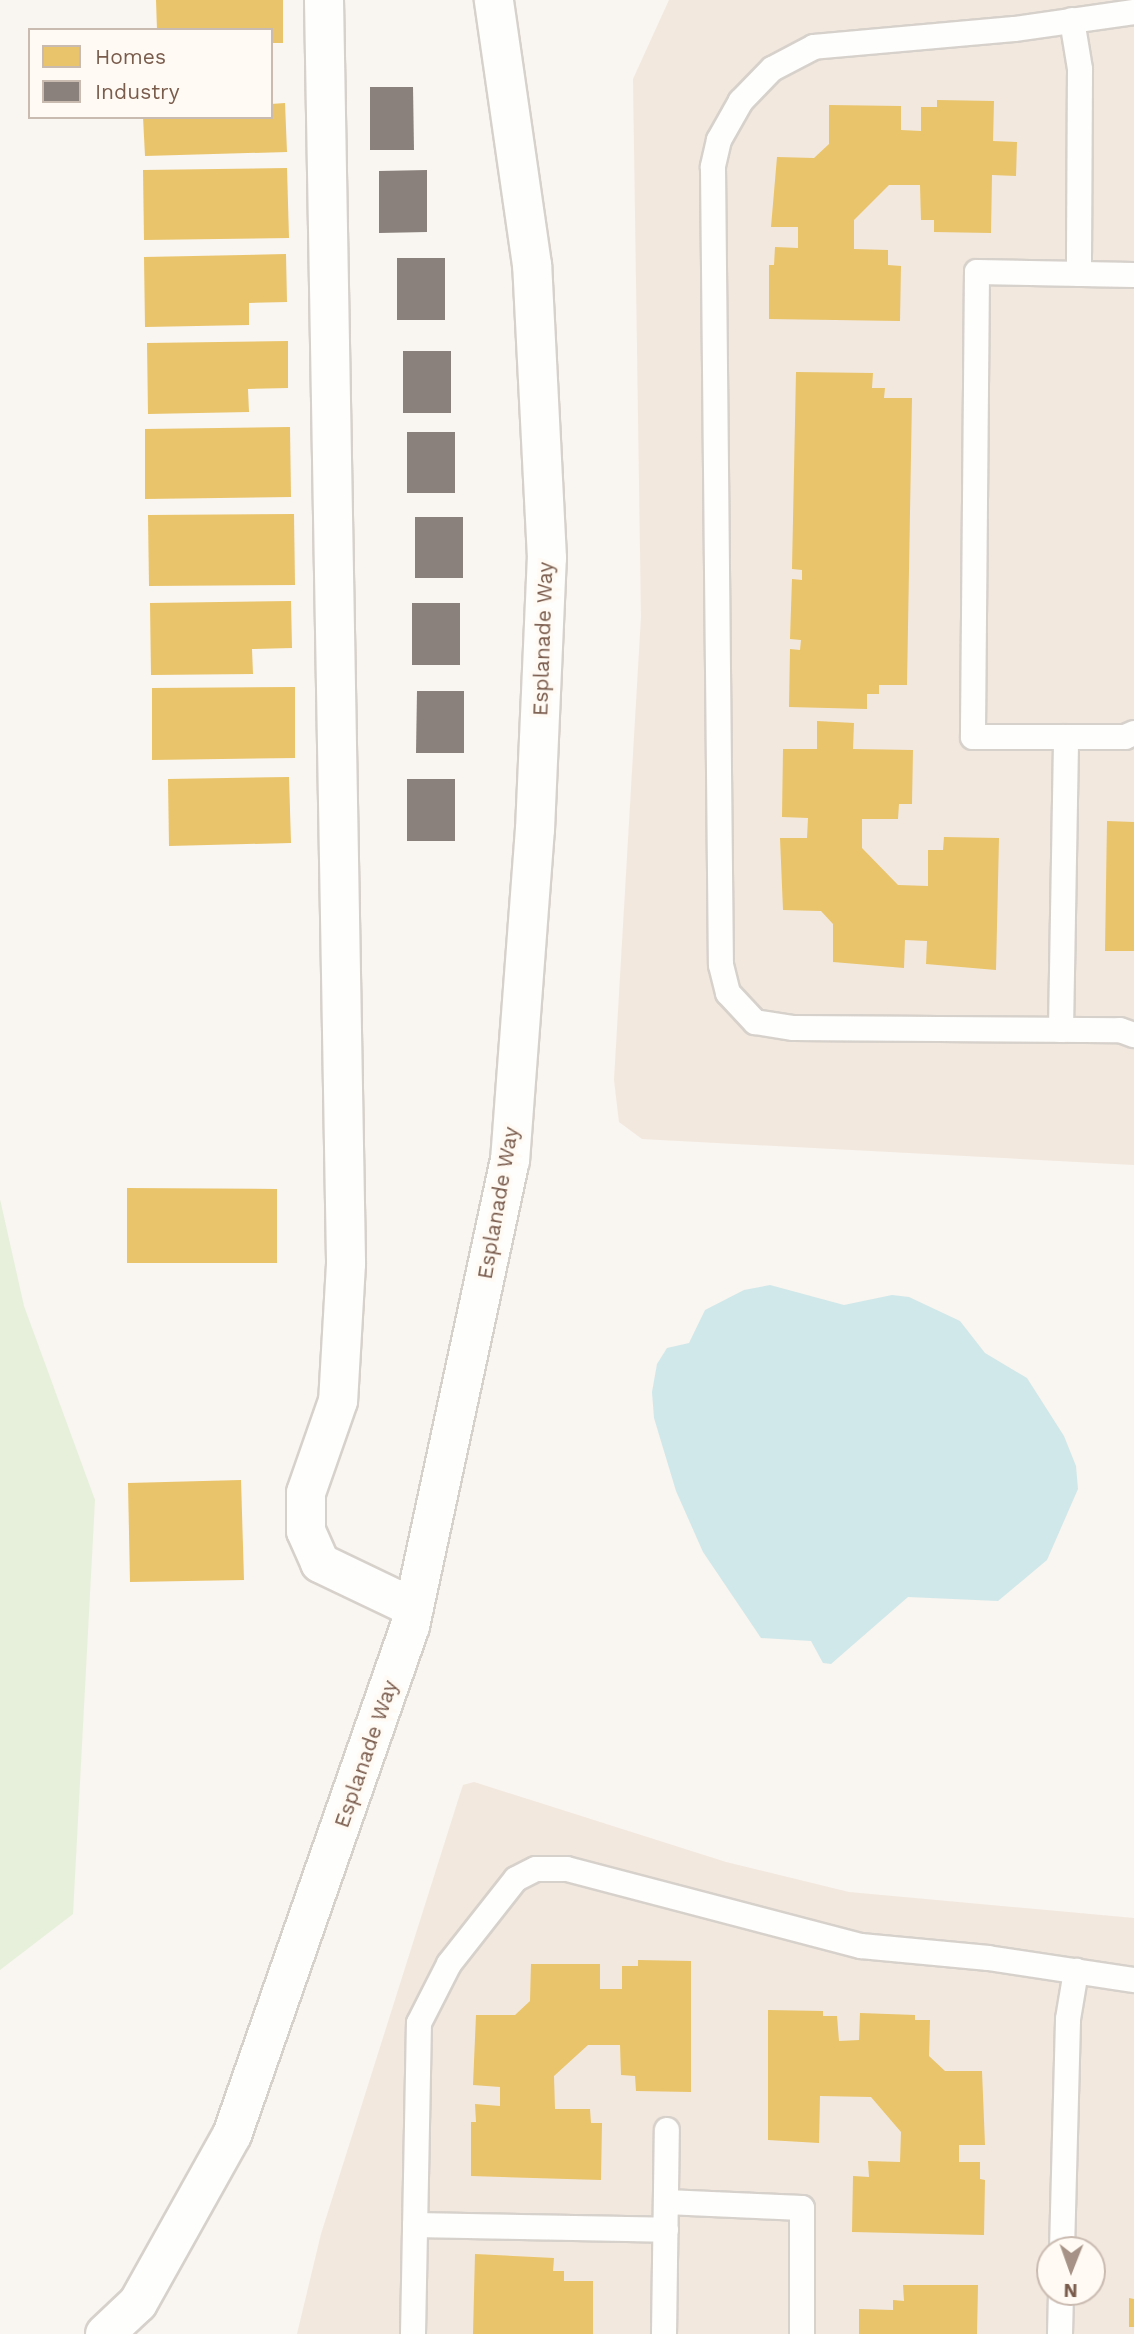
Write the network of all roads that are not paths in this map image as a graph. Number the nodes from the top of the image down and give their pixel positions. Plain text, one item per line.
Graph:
1 (324, 0) edge
2 (494, 0) edge
3 (1134, 12) edge
4 (1072, 20) junction
5 (1079, 274) junction
6 (1134, 275) edge
7 (1134, 733) edge
8 (1066, 737) junction
9 (1061, 1030) junction
10 (1134, 1035) edge
11 (414, 1608) junction
12 (1076, 1971) junction
13 (1134, 1980) edge
14 (667, 2130) dead end
15 (666, 2202) junction
16 (415, 2225) junction
17 (666, 2230) junction
18 (1062, 2236) edge
19 (1061, 2306) edge
20 (105, 2334) edge
21 (413, 2334) edge
22 (664, 2334) edge
23 (802, 2334) edge
24 (1060, 2334) edge

1 - 11 street
2 - 11 street, Esplanade Way
3 - 4 lane
4 - 5 lane
4 - 9 lane
5 - 6 lane
5 - 8 lane
7 - 8 lane
8 - 9 lane
9 - 10 lane
11 - 20 street, Esplanade Way
12 - 13 lane
12 - 16 lane
12 - 18 lane
14 - 15 lane
15 - 17 lane
15 - 23 lane
16 - 17 lane
16 - 21 lane
17 - 22 lane
19 - 24 lane

